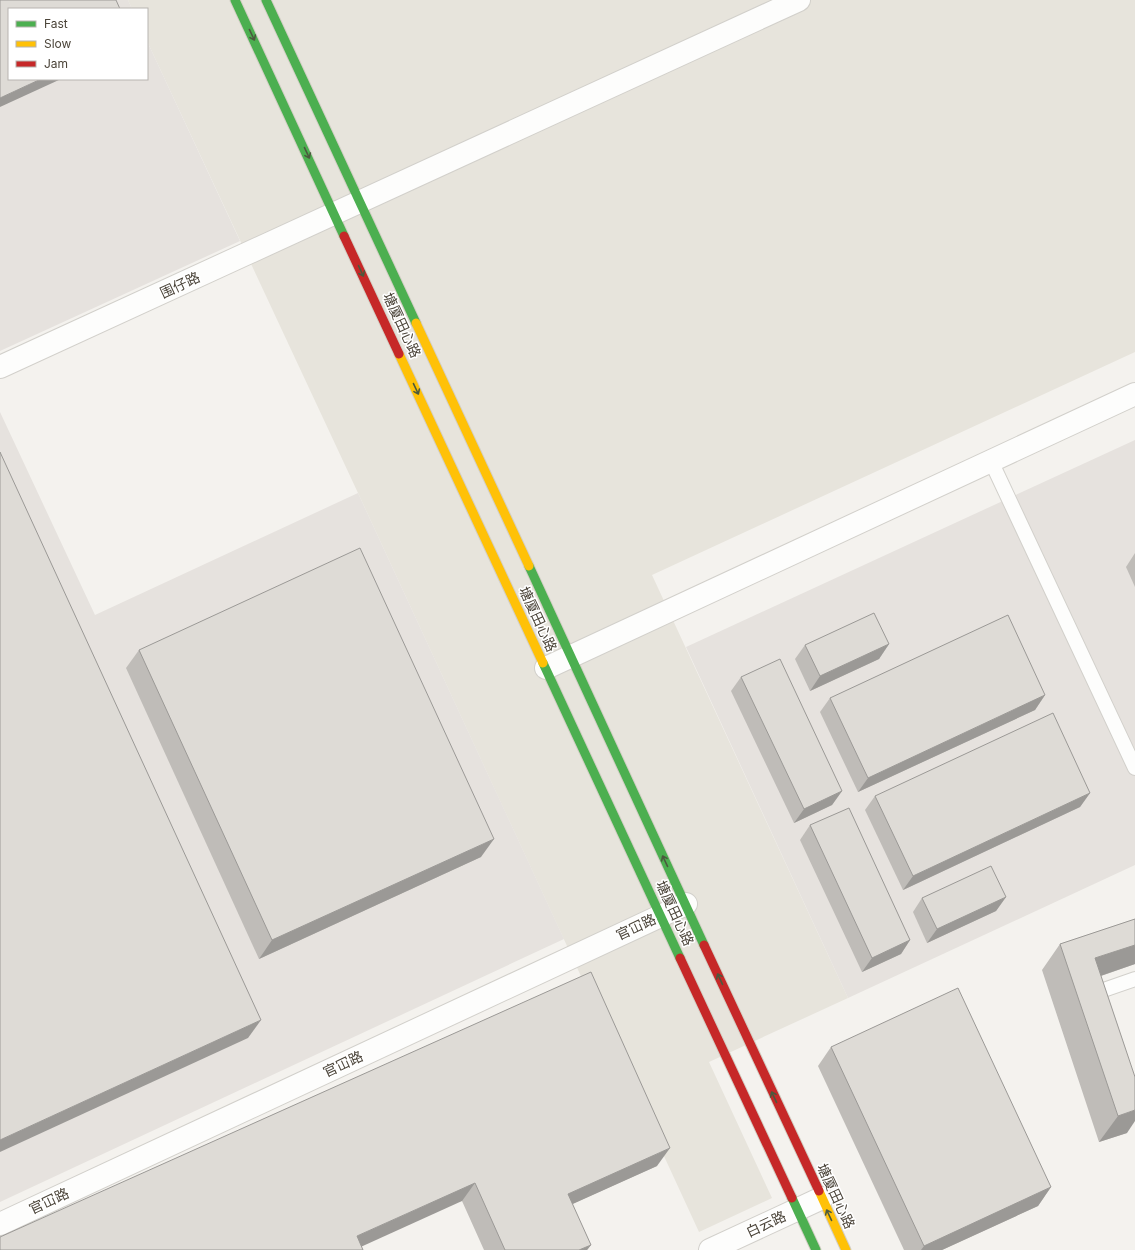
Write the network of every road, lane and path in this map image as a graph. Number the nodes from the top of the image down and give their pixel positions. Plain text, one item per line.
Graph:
1 (236, 0) edge
2 (266, 0) edge
3 (799, 0) edge
4 (360, 202) junction
5 (334, 214) junction
6 (0, 367) edge
7 (1135, 394) edge
8 (991, 461) junction
9 (571, 657) junction
10 (546, 668) junction
11 (1135, 768) edge
12 (686, 904) junction
13 (661, 916) junction
14 (1135, 979) edge
15 (1097, 1009) edge
16 (822, 1198) junction
17 (797, 1210) junction
18 (0, 1224) edge
19 (710, 1250) edge
20 (816, 1250) edge
21 (846, 1250) edge

1 -> 5 main road, 塘厦田心路
2 - 4 main road, 塘厦田心路
3 - 4 street, 围仔路
4 - 5 street, 围仔路
4 - 9 main road, 塘厦田心路
5 - 6 street, 围仔路
5 -> 10 main road, 塘厦田心路
7 - 8 street
8 - 9 street
8 - 11 lane
9 - 10 street
12 -> 9 main road, 塘厦田心路
10 - 13 main road, 塘厦田心路
12 - 13 street, 官冚路
16 -> 12 main road, 塘厦田心路
13 - 17 main road, 塘厦田心路
13 - 18 street, 官冚路
14 - 15 lane
16 - 17 street, 白云路
21 -> 16 main road, 塘厦田心路
17 - 19 street, 白云路
17 - 20 main road, 塘厦田心路

